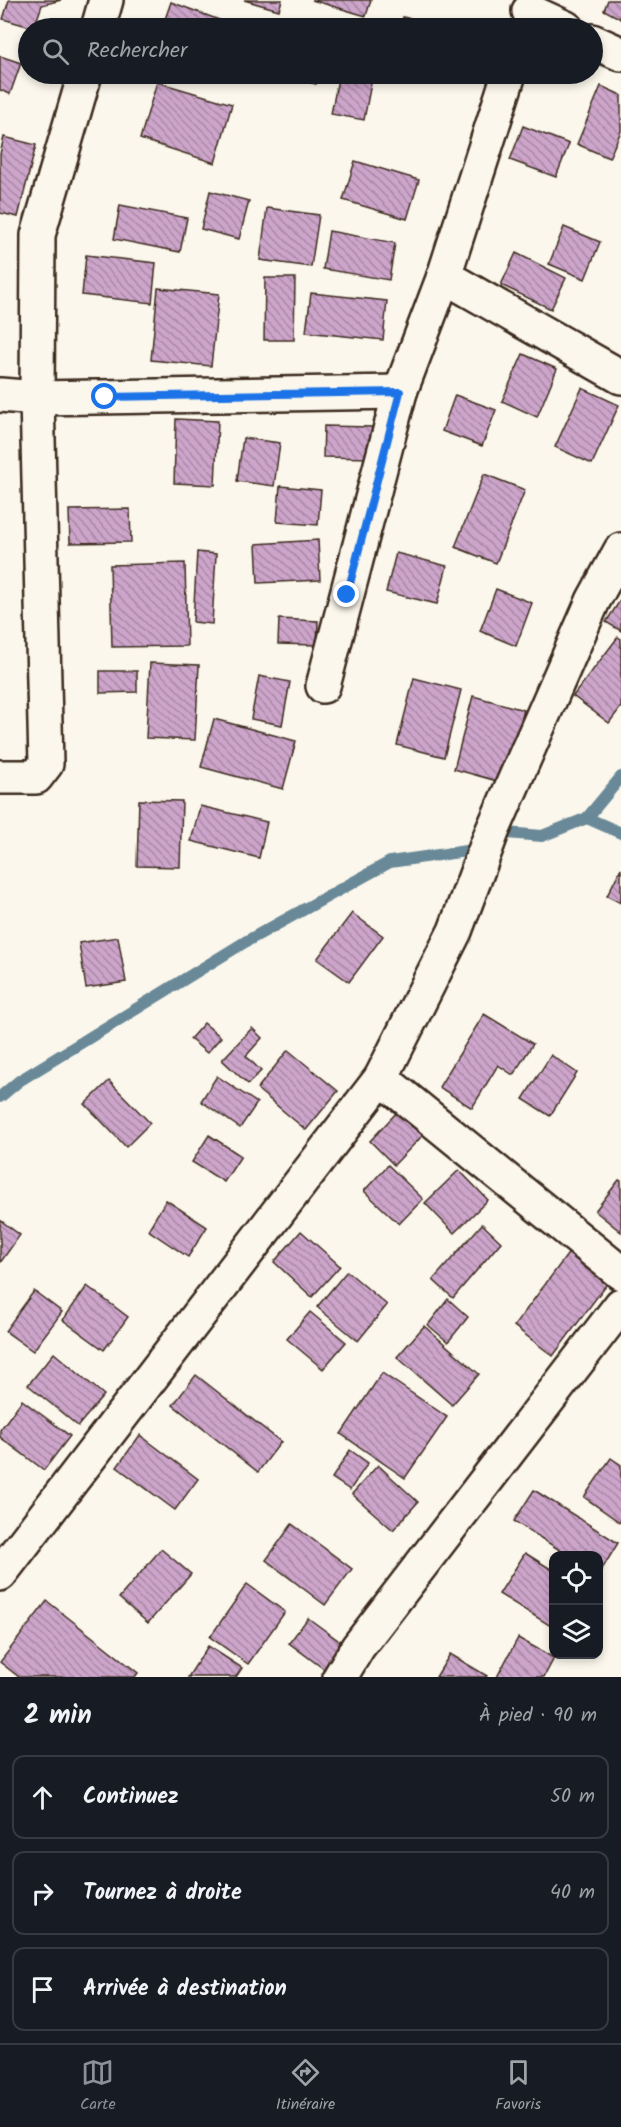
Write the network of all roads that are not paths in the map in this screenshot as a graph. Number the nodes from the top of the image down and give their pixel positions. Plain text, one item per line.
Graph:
1 (106, 0) edge
2 (101, 18) edge
3 (603, 46) edge
4 (621, 54) edge
5 (82, 84) edge
6 (506, 84) edge
7 (444, 276) junction
8 (621, 376) edge
9 (400, 392) junction
10 (0, 395) edge
11 (37, 398) junction
12 (621, 550) edge
13 (323, 686) dead end
14 (0, 777) edge
15 (381, 1078) junction
16 (621, 1273) edge
17 (621, 1305) edge
18 (0, 1574) edge
19 (340, 1677) edge

1 - 2 street
3 - 4 street
5 - 11 street
6 - 7 street
7 - 8 street
7 - 9 street
9 - 11 street
9 - 13 street
10 - 11 street
11 - 14 street
12 - 15 street
15 - 16 street
15 - 18 street
17 - 19 street

